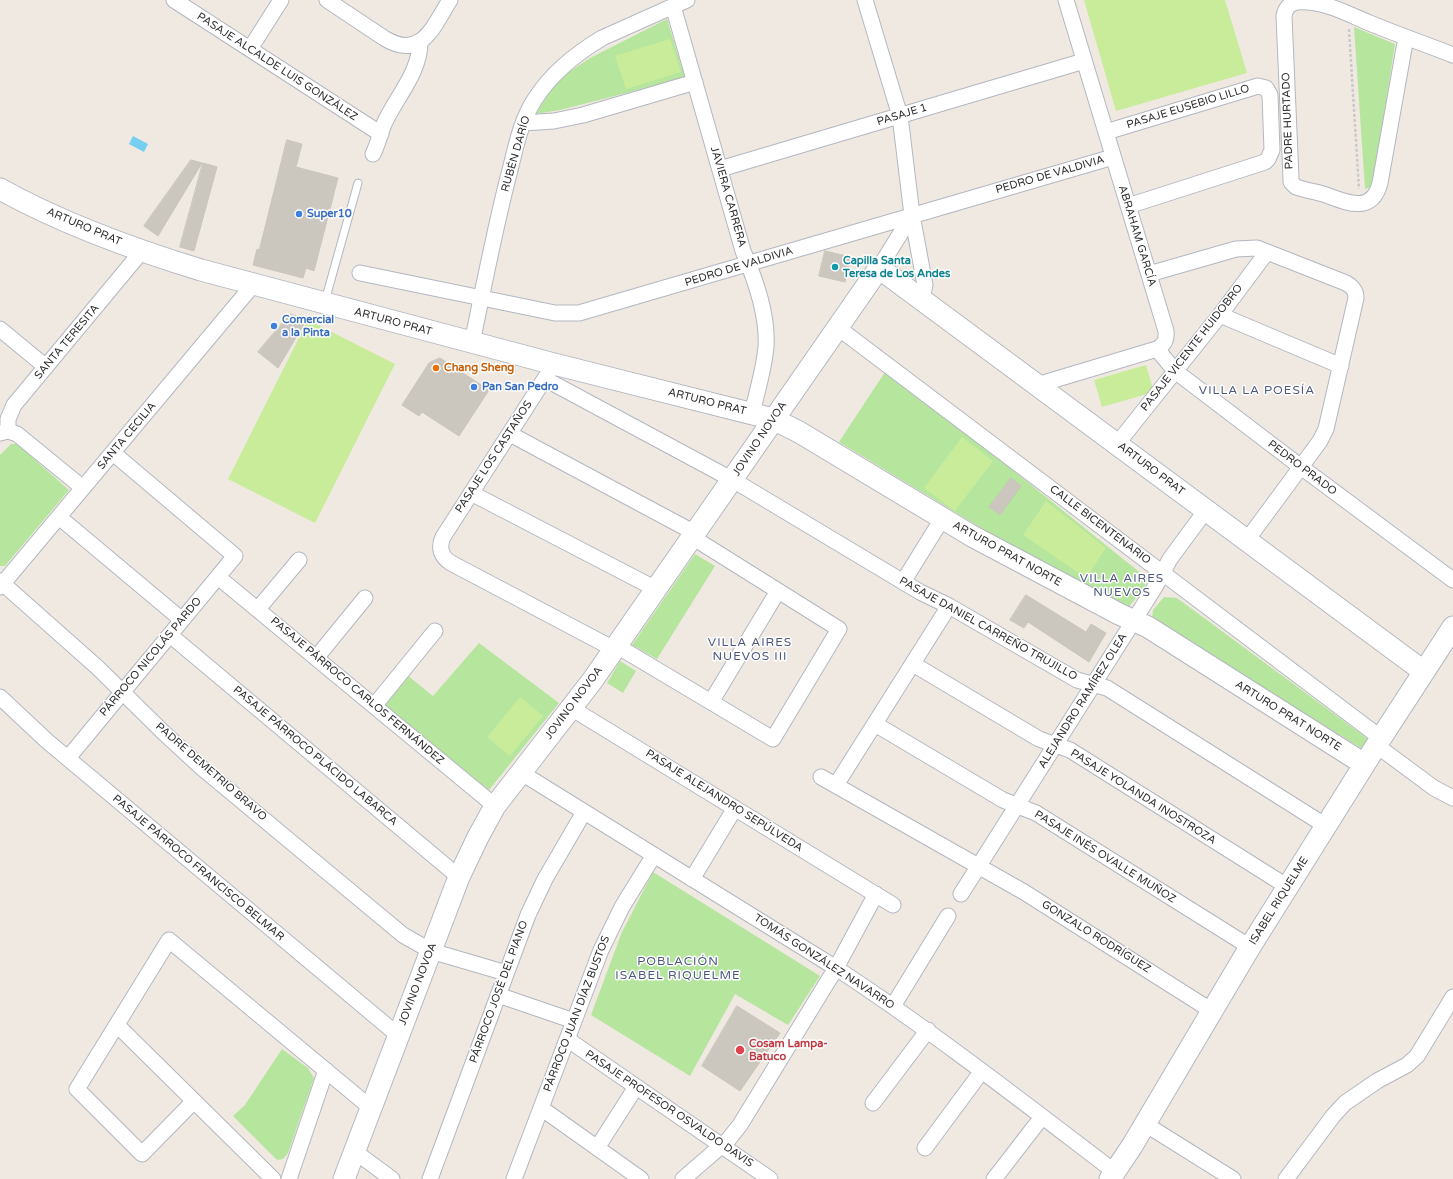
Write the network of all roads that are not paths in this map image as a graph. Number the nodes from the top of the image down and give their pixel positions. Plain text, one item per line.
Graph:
1 (174, 0) edge
2 (281, 0) edge
3 (327, 0) edge
4 (450, 0) edge
5 (864, 0) edge
6 (1066, 0) edge
7 (680, 3) edge
8 (1406, 37) junction
9 (420, 42) junction
10 (250, 50) junction
11 (1453, 55) edge
12 (1084, 61) junction
13 (695, 82) junction
14 (900, 116) junction
15 (523, 123) junction
16 (1106, 132) junction
17 (381, 134) junction
18 (373, 154) dead end
19 (1113, 157) junction
20 (720, 169) junction
21 (358, 183) dead end
22 (0, 189) edge
23 (1128, 206) junction
24 (912, 215) junction
25 (142, 251) junction
26 (1267, 252) junction
27 (749, 264) junction
28 (879, 268) junction
29 (360, 273) dead end
30 (1149, 274) junction
31 (253, 284) junction
32 (482, 298) junction
33 (922, 299) junction
34 (324, 303) junction
35 (1220, 315) junction
36 (837, 327) junction
37 (0, 329) edge
38 (472, 342) junction
39 (1156, 349) junction
40 (1341, 366) junction
41 (46, 367) junction
42 (1175, 371) junction
43 (549, 372) junction
44 (1037, 385) junction
45 (752, 413) junction
46 (773, 419) junction
47 (4, 432) edge
48 (510, 434) junction
49 (1117, 444) junction
50 (113, 453) junction
51 (1301, 467) junction
52 (733, 480) junction
53 (83, 488) junction
54 (471, 493) junction
55 (1206, 510) junction
56 (59, 517) junction
57 (942, 519) junction
58 (694, 535) junction
59 (1247, 540) junction
60 (299, 560) dead end
61 (1163, 573) junction
62 (218, 577) junction
63 (1453, 580) edge
64 (903, 582) junction
65 (1, 584) edge
66 (656, 589) junction
67 (778, 591) junction
68 (365, 598) dead end
69 (949, 606) junction
70 (258, 609) junction
71 (182, 620) junction
72 (1134, 621) junction
73 (1453, 627) edge
74 (435, 631) dead end
75 (170, 635) junction
76 (615, 648) junction
77 (316, 658) junction
78 (913, 664) junction
79 (1423, 671) junction
80 (1094, 685) junction
81 (123, 692) junction
82 (0, 697) edge
83 (710, 702) junction
84 (374, 706) junction
85 (571, 708) junction
86 (875, 724) junction
87 (1379, 742) junction
88 (1055, 745) junction
89 (68, 758) junction
90 (1364, 764) junction
91 (520, 772) junction
92 (821, 777) dead end
93 (836, 785) junction
94 (1453, 798) edge
95 (495, 806) junction
96 (1017, 806) junction
97 (734, 808) junction
98 (584, 812) junction
99 (1326, 826) junction
100 (654, 855) junction
101 (978, 867) junction
102 (459, 877) junction
103 (692, 879) junction
104 (1288, 887) junction
105 (876, 894) junction
106 (961, 894) dead end
107 (893, 905) dead end
108 (948, 916) dead end
109 (1250, 947) junction
110 (431, 951) junction
111 (836, 968) junction
112 (506, 973) junction
113 (498, 995) junction
114 (1453, 997) edge
115 (893, 1006) junction
116 (1212, 1011) junction
117 (574, 1021) junction
118 (117, 1025) junction
119 (928, 1030) junction
120 (398, 1036) junction
121 (567, 1040) junction
122 (326, 1070) junction
123 (982, 1071) junction
124 (636, 1087) junction
125 (194, 1101) junction
126 (873, 1103) dead end
127 (371, 1108) junction
128 (541, 1108) junction
129 (1042, 1117) junction
130 (1146, 1124) junction
131 (722, 1146) junction
132 (597, 1148) junction
133 (925, 1148) dead end
134 (354, 1151) junction
135 (1112, 1175) edge
136 (516, 1178) edge
137 (273, 1179) edge
138 (289, 1179) edge
139 (344, 1179) edge
140 (392, 1179) edge
141 (430, 1179) edge
142 (641, 1179) edge
143 (683, 1179) edge
144 (770, 1179) edge
145 (994, 1179) edge
146 (1233, 1179) edge
147 (1286, 1179) edge

1 - 10 street, PASAJE ALCALDE LUIS GONZÁLEZ
2 - 10 street
3 - 9 street
4 - 9 street
5 - 14 street
6 - 12 street, ABRAHAM GARCÍA
7 - 13 street, JAVIERA CARRERA
7 - 15 street, RUBÉN DARÍO
8 - 8 street, PADRE HURTADO
8 - 11 street, PADRE HURTADO
9 - 17 street
10 - 17 street, PASAJE ALCALDE LUIS GONZÁLEZ
12 - 14 street, PASAJE 1
12 - 16 street, ABRAHAM GARCÍA
13 - 15 street
13 - 20 street, JAVIERA CARRERA
14 - 20 street, PASAJE 1
14 - 24 street
15 - 32 street, RUBÉN DARÍO
16 - 19 street, ABRAHAM GARCÍA
16 - 23 street, PASAJE EUSEBIO LILLO
17 - 18 street
19 - 23 street, ABRAHAM GARCÍA
19 - 24 street, PEDRO DE VALDIVIA
20 - 27 street, JAVIERA CARRERA
21 - 34 lane
22 - 25 main road, ARTURO PRAT
23 - 30 street, ABRAHAM GARCÍA
24 - 27 street, PEDRO DE VALDIVIA
24 - 28 street
24 - 33 street
25 - 31 main road, ARTURO PRAT
25 - 41 street, SANTA TERESITA
26 - 30 street
26 - 35 street, PASAJE VICENTE HUIDOBRO
26 - 40 street
27 - 32 street, PEDRO DE VALDIVIA
27 - 45 street, JAVIERA CARRERA
28 - 33 main road, ARTURO PRAT
28 - 36 main road, JOVINO NOVOA
29 - 32 street, PEDRO DE VALDIVIA
30 - 39 street, ABRAHAM GARCÍA
31 - 34 main road, ARTURO PRAT
31 - 50 street, SANTA CECILIA
32 - 38 street, RUBÉN DARÍO
33 - 44 main road, ARTURO PRAT
34 - 38 main road, ARTURO PRAT
35 - 40 street
35 - 42 street, PASAJE VICENTE HUIDOBRO
36 - 46 main road, JOVINO NOVOA
36 - 61 street, CALLE BICENTENARIO
37 - 41 street
38 - 43 main road, ARTURO PRAT
39 - 42 street, PEDRO PRADO
39 - 44 street
40 - 51 street
41 - 47 street, SANTA TERESITA
42 - 49 street, PASAJE VICENTE HUIDOBRO
42 - 51 street, PEDRO PRADO
43 - 45 main road, ARTURO PRAT
43 - 48 street, PASAJE LOS CASTAÑOS
43 - 52 street, PASAJE DANIEL CARREÑO TRUJILLO
44 - 49 main road, ARTURO PRAT
45 - 46 main road, ARTURO PRAT
46 - 52 main road, JOVINO NOVOA
46 - 57 main road, ARTURO PRAT NORTE
47 - 53 street
48 - 54 street, PASAJE LOS CASTAÑOS
48 - 58 street
49 - 55 main road, ARTURO PRAT
50 - 53 street, SANTA CECILIA
50 - 62 street, PÁRROCO NICOLÁS PARDO
51 - 59 street
51 - 63 street, PEDRO PRADO
52 - 58 main road, JOVINO NOVOA
52 - 64 street, PASAJE DANIEL CARREÑO TRUJILLO
53 - 56 street, SANTA CECILIA
54 - 66 street
54 - 76 street, PASAJE LOS CASTAÑOS
55 - 59 main road, ARTURO PRAT
55 - 61 street, ALEJANDRO RAMÍREZ OLEA
56 - 65 street, SANTA CECILIA
56 - 71 street
57 - 64 street
57 - 72 main road, ARTURO PRAT NORTE
58 - 66 main road, JOVINO NOVOA
58 - 67 street
59 - 79 main road, ARTURO PRAT
60 - 70 street
61 - 72 street, ALEJANDRO RAMÍREZ OLEA
61 - 87 street, CALLE BICENTENARIO
62 - 70 street, PASAJE PÁRROCO CARLOS FERNÁNDEZ
62 - 71 street, PÁRROCO NICOLÁS PARDO
64 - 69 street, PASAJE DANIEL CARREÑO TRUJILLO
65 - 81 street, PADRE DEMETRIO BRAVO
66 - 76 main road, JOVINO NOVOA
67 - 83 street
67 - 83 street
68 - 77 street
69 - 78 street
69 - 80 street, PASAJE DANIEL CARREÑO TRUJILLO
70 - 77 street, PASAJE PÁRROCO CARLOS FERNÁNDEZ
71 - 75 street, PÁRROCO NICOLÁS PARDO
72 - 80 street, ALEJANDRO RAMÍREZ OLEA
72 - 90 main road, ARTURO PRAT NORTE
73 - 79 main road, ISABEL RIQUELME
74 - 84 street
75 - 81 street, PÁRROCO NICOLÁS PARDO
75 - 102 street, PASAJE PÁRROCO PLÁCIDO LABARCA
76 - 83 street
76 - 85 main road, JOVINO NOVOA
77 - 84 street, PASAJE PÁRROCO CARLOS FERNÁNDEZ
78 - 86 street
78 - 88 street, PASAJE YOLANDA INOSTROZA
79 - 87 main road, ISABEL RIQUELME
80 - 88 street, ALEJANDRO RAMÍREZ OLEA
80 - 99 street, PASAJE DANIEL CARREÑO TRUJILLO
81 - 89 street, PÁRROCO NICOLÁS PARDO
81 - 110 street, PADRE DEMETRIO BRAVO
82 - 89 street, PASAJE PÁRROCO FRANCISCO BELMAR
84 - 95 street, PASAJE PÁRROCO CARLOS FERNÁNDEZ
85 - 91 main road, JOVINO NOVOA
85 - 97 street, PASAJE ALEJANDRO SEPÚLVEDA
86 - 93 street
86 - 96 street, PASAJE INÉS OVALLE MUÑOZ
87 - 90 main road, ISABEL RIQUELME
87 - 94 street, CALLE BICENTENARIO
88 - 96 street, ALEJANDRO RAMÍREZ OLEA
88 - 104 street, PASAJE YOLANDA INOSTROZA
89 - 120 street, PASAJE PÁRROCO FRANCISCO BELMAR
90 - 99 main road, ISABEL RIQUELME
91 - 95 main road, JOVINO NOVOA
91 - 98 street, TOMÁS GONZÁLEZ NAVARRO
92 - 93 street, GONZALO RODRÍGUEZ
93 - 101 street, GONZALO RODRÍGUEZ
95 - 102 main road, JOVINO NOVOA
96 - 101 street, ALEJANDRO RAMÍREZ OLEA
96 - 109 street, PASAJE INÉS OVALLE MUÑOZ
97 - 103 street
97 - 105 street, PASAJE ALEJANDRO SEPÚLVEDA
98 - 100 street, TOMÁS GONZÁLEZ NAVARRO
98 - 112 street, PÁRROCO JOSÉ DEL PIANO
99 - 104 main road, ISABEL RIQUELME
100 - 103 street, TOMÁS GONZÁLEZ NAVARRO
100 - 117 street, PÁRROCO JUAN DÍAZ BUSTOS
101 - 106 street, ALEJANDRO RAMÍREZ OLEA
101 - 116 street, GONZALO RODRÍGUEZ
102 - 110 main road, JOVINO NOVOA
103 - 111 street, TOMÁS GONZÁLEZ NAVARRO
104 - 109 main road, ISABEL RIQUELME
105 - 107 street, PASAJE ALEJANDRO SEPÚLVEDA
105 - 111 street
108 - 115 street
109 - 116 main road, ISABEL RIQUELME
110 - 112 street, PADRE DEMETRIO BRAVO
110 - 120 main road, JOVINO NOVOA
111 - 115 street, TOMÁS GONZÁLEZ NAVARRO
111 - 131 street
112 - 113 street, PÁRROCO JOSÉ DEL PIANO
113 - 117 street
113 - 141 street, PÁRROCO JOSÉ DEL PIANO
114 - 147 street
115 - 119 street, TOMÁS GONZÁLEZ NAVARRO
116 - 130 main road, ISABEL RIQUELME
117 - 121 street, PÁRROCO JUAN DÍAZ BUSTOS
118 - 122 street
118 - 125 street
118 - 125 street
119 - 123 street, TOMÁS GONZÁLEZ NAVARRO
119 - 126 street
120 - 127 main road, JOVINO NOVOA
121 - 124 street, PASAJE PROFESOR OSVALDO DAVIS
121 - 128 street, PÁRROCO JUAN DÍAZ BUSTOS
122 - 127 street
122 - 138 street
123 - 129 street, TOMÁS GONZÁLEZ NAVARRO
123 - 133 street
124 - 131 street, PASAJE PROFESOR OSVALDO DAVIS
124 - 132 street
125 - 137 street
127 - 134 main road, JOVINO NOVOA
128 - 132 street
128 - 136 street, PÁRROCO JUAN DÍAZ BUSTOS
129 - 135 street, TOMÁS GONZÁLEZ NAVARRO
129 - 145 street
130 - 135 main road, ISABEL RIQUELME
130 - 146 street
131 - 143 street
131 - 144 street, PASAJE PROFESOR OSVALDO DAVIS
132 - 142 street
134 - 139 main road, JOVINO NOVOA
134 - 140 street

